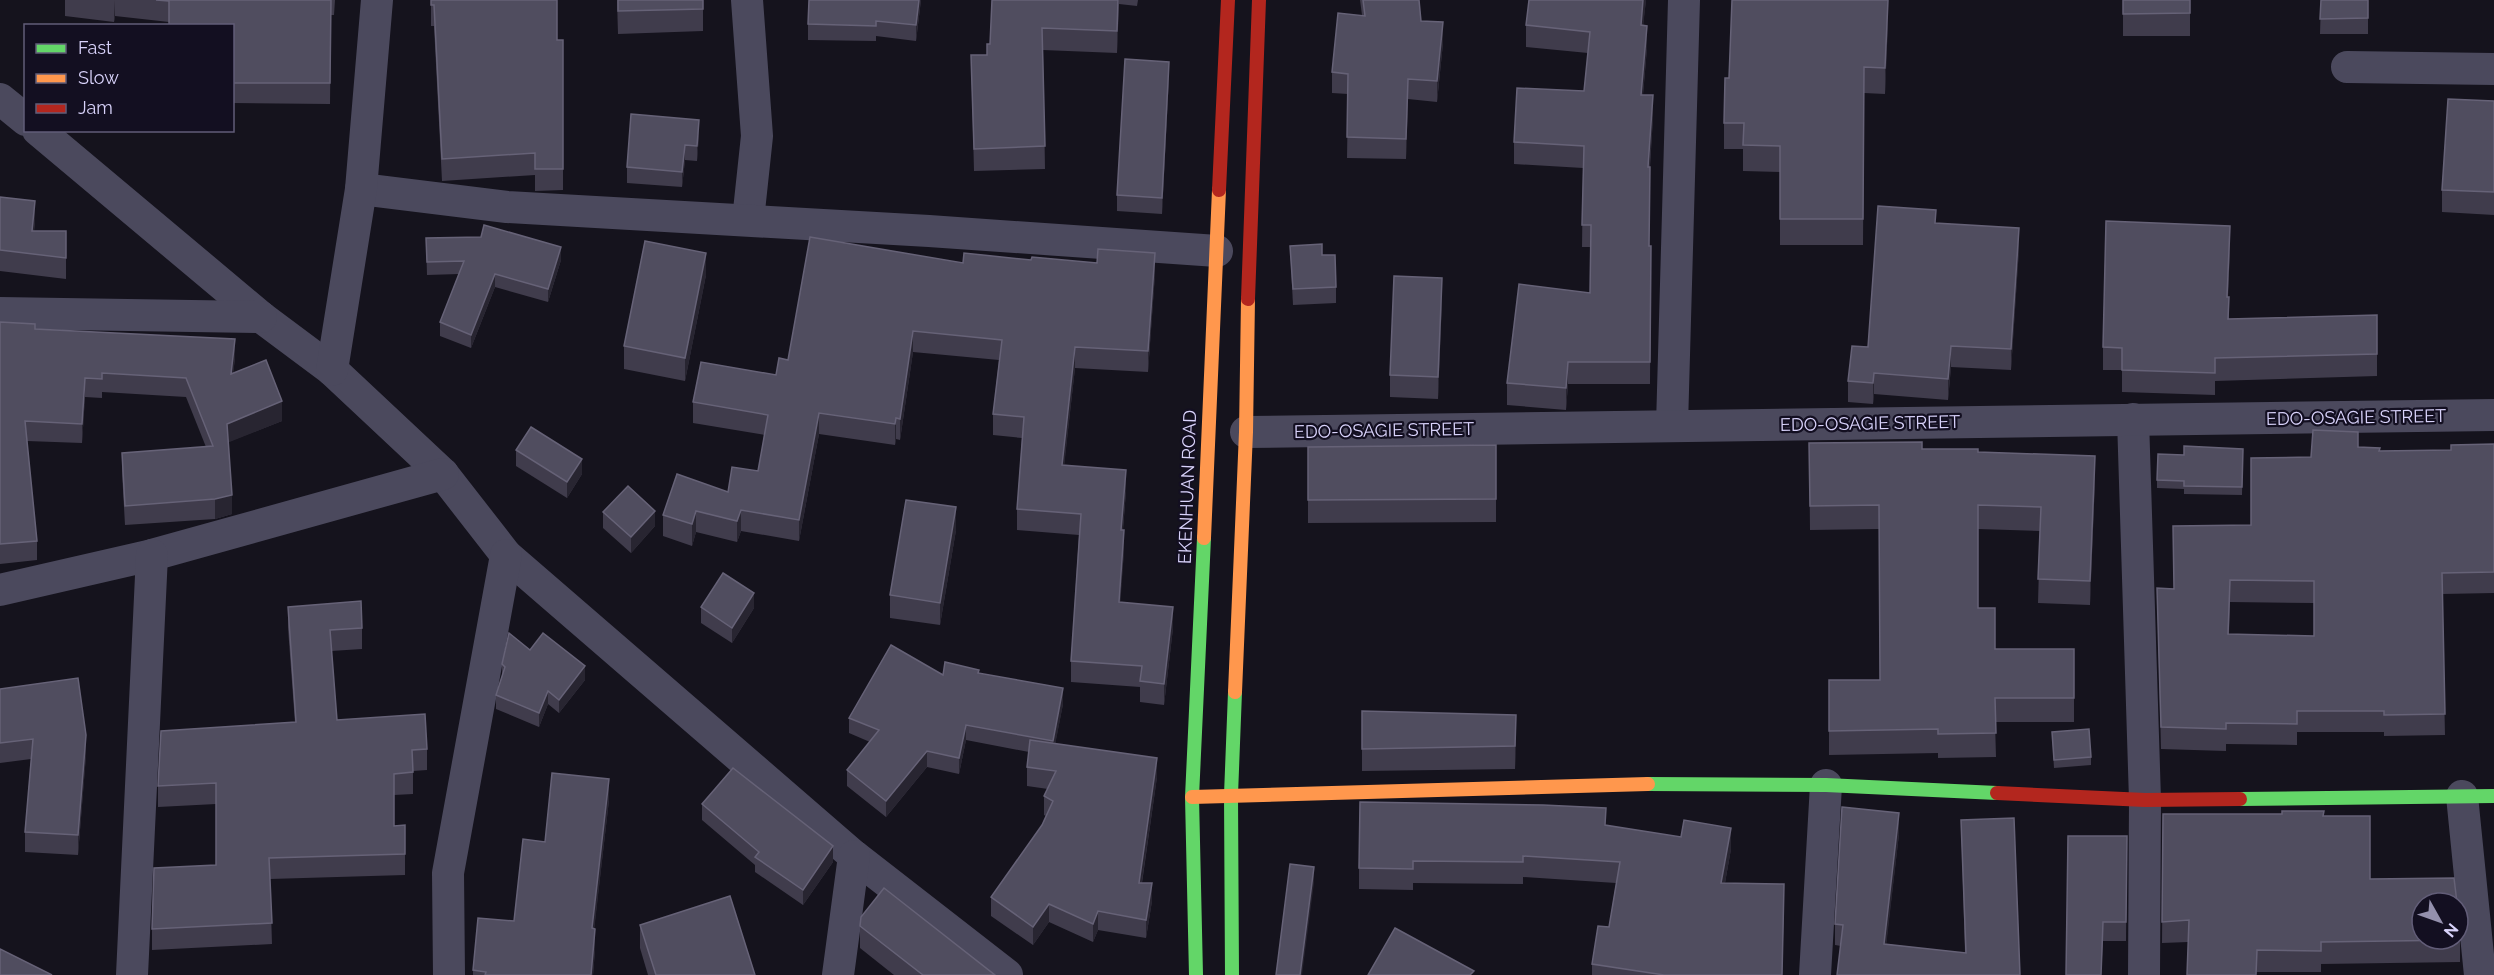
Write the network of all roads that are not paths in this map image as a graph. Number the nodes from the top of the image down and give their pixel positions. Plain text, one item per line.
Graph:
1 (377, 0) edge
2 (747, 0) edge
3 (1228, 0) edge
4 (1258, 0) edge
5 (1684, 0) edge
6 (2347, 67) dead end
7 (2494, 69) edge
8 (0, 99) edge
9 (24, 118) edge
10 (40, 132) edge
11 (361, 189) junction
12 (748, 220) junction
13 (1217, 251) junction
14 (0, 313) edge
15 (261, 317) junction
16 (332, 370) junction
17 (2494, 415) edge
18 (2133, 420) junction
19 (1672, 426) junction
20 (1246, 432) junction
21 (443, 474) junction
22 (152, 555) junction
23 (506, 555) junction
24 (0, 590) edge
25 (1826, 785) junction
26 (1231, 795) junction
27 (2462, 796) junction
28 (2494, 796) edge
29 (1192, 797) junction
30 (2145, 800) junction
31 (854, 856) junction
32 (132, 975) edge
33 (448, 975) edge
34 (838, 975) edge
35 (1007, 975) edge
36 (1196, 975) edge
37 (1232, 975) edge
38 (1815, 975) edge
39 (2144, 975) edge
40 (2480, 975) edge

1 - 11 street
2 - 12 street
3 - 13 main road, EKENHUAN ROAD
4 - 20 main road
5 - 19 street
6 - 7 street
8 - 9 street
10 - 15 street
11 - 12 street
11 - 16 street
12 - 13 street
13 - 29 main road, EKENHUAN ROAD
14 - 15 street
15 - 16 street
16 - 21 street
17 - 18 street, EDO-OSAGIE STREET
18 - 19 street, EDO-OSAGIE STREET
18 - 30 street
19 - 20 street, EDO-OSAGIE STREET
20 - 26 main road
21 - 22 street
21 - 23 street
22 - 24 street
22 - 32 street
23 - 31 street
23 - 33 street
25 - 26 main road
25 - 30 main road
25 - 38 street
26 - 29 main road
26 - 37 main road
27 - 28 main road
27 - 30 main road
27 - 40 street
29 - 36 main road, EKENHUAN ROAD
30 - 39 street
31 - 34 street
31 - 35 street

